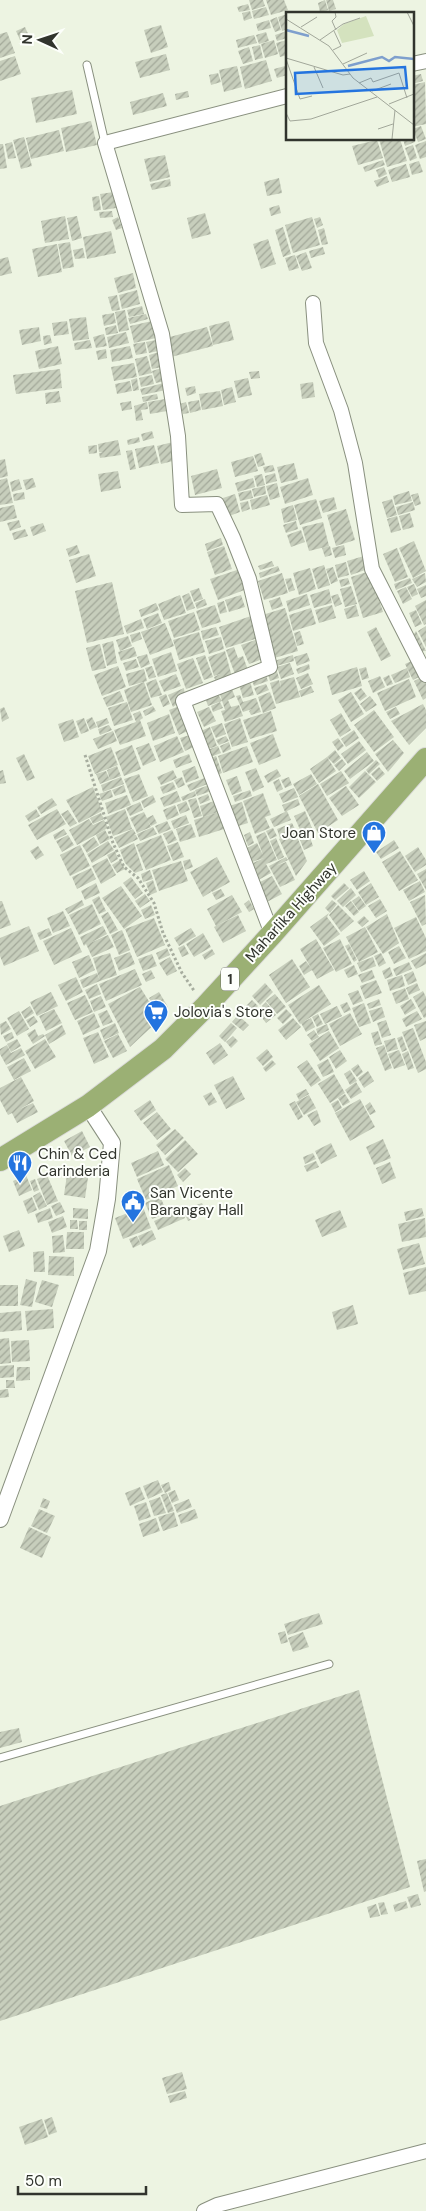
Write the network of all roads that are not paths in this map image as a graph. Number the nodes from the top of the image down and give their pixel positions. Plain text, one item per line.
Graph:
1 (87, 65) dead end
2 (286, 96) edge
3 (105, 143) junction
4 (313, 303) dead end
5 (426, 674) edge
6 (426, 759) edge
7 (272, 934) junction
8 (88, 1106) junction
9 (0, 1160) edge
10 (0, 1519) edge
11 (328, 1664) dead end
12 (0, 1758) edge
13 (426, 2151) edge
14 (204, 2211) edge

1 - 3 lane
2 - 3 street
3 - 7 street
4 - 5 street
6 - 7 highway, Maharlika Highway / 1
7 - 8 highway, Maharlika Highway / 1
8 - 9 highway, Maharlika Highway / 1
8 - 10 street
11 - 12 lane
13 - 14 street

